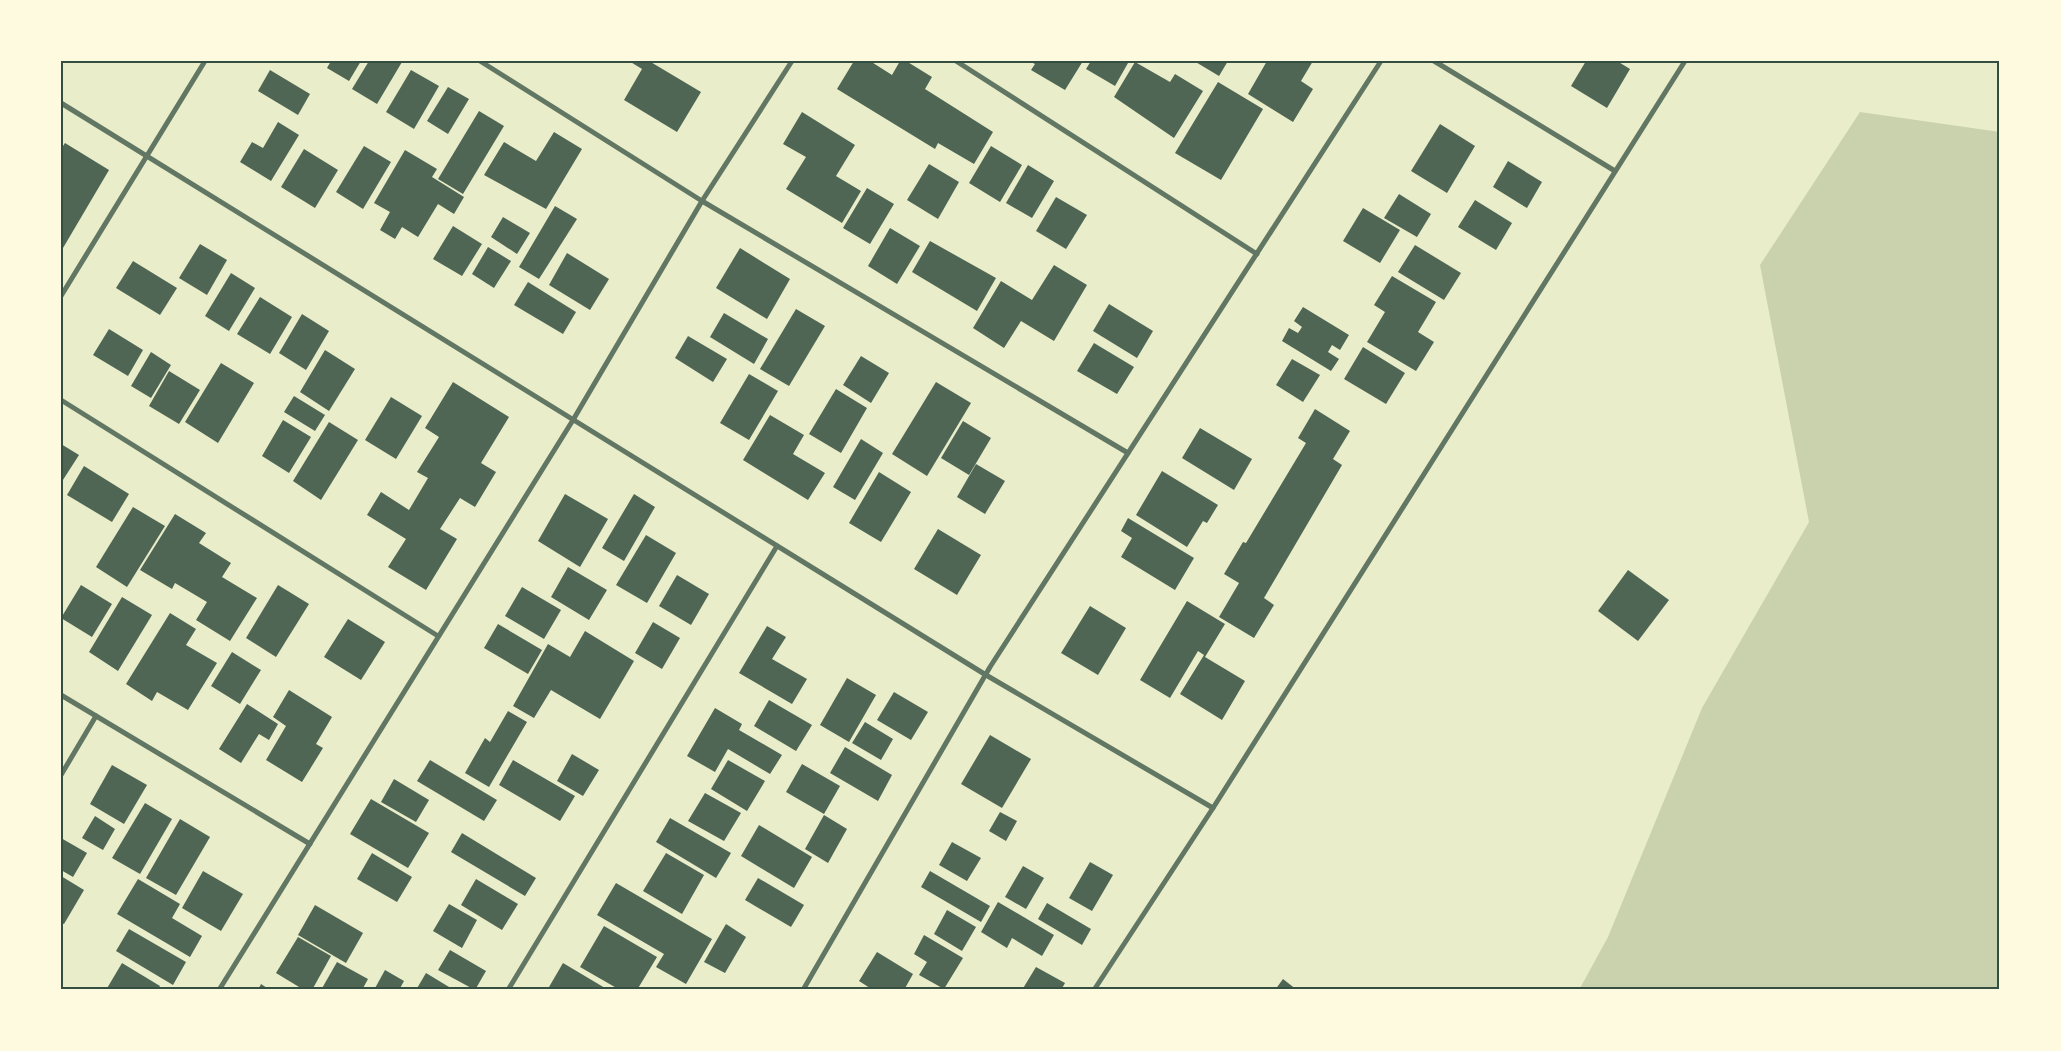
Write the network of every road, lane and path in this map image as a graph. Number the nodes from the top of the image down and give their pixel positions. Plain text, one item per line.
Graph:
1 (205, 61) edge
2 (480, 61) edge
3 (792, 61) edge
4 (956, 61) edge
5 (1381, 61) edge
6 (1434, 61) edge
7 (1686, 61) edge
8 (61, 103) edge
9 (148, 157) junction
10 (1615, 171) junction
11 (702, 201) junction
12 (1256, 254) junction
13 (61, 296) edge
14 (61, 400) edge
15 (573, 420) junction
16 (1128, 453) junction
17 (777, 546) junction
18 (438, 636) junction
19 (986, 675) junction
20 (61, 695) edge
21 (96, 716) junction
22 (61, 775) edge
23 (1213, 808) junction
24 (310, 844) junction
25 (219, 990) edge
26 (508, 990) edge
27 (803, 990) edge
28 (1094, 990) edge

1 - 9 street
2 - 11 street
3 - 11 street
4 - 12 street
5 - 12 street
6 - 10 street
7 - 10 street
8 - 9 street
9 - 13 street
9 - 15 street
10 - 23 street
11 - 15 street
11 - 16 street
12 - 16 street
14 - 18 street
15 - 17 street
15 - 18 street
16 - 19 street
17 - 19 street
17 - 26 street
18 - 24 street
19 - 23 street
19 - 27 street
20 - 21 street
21 - 22 street
21 - 24 street
23 - 28 street
24 - 25 street

